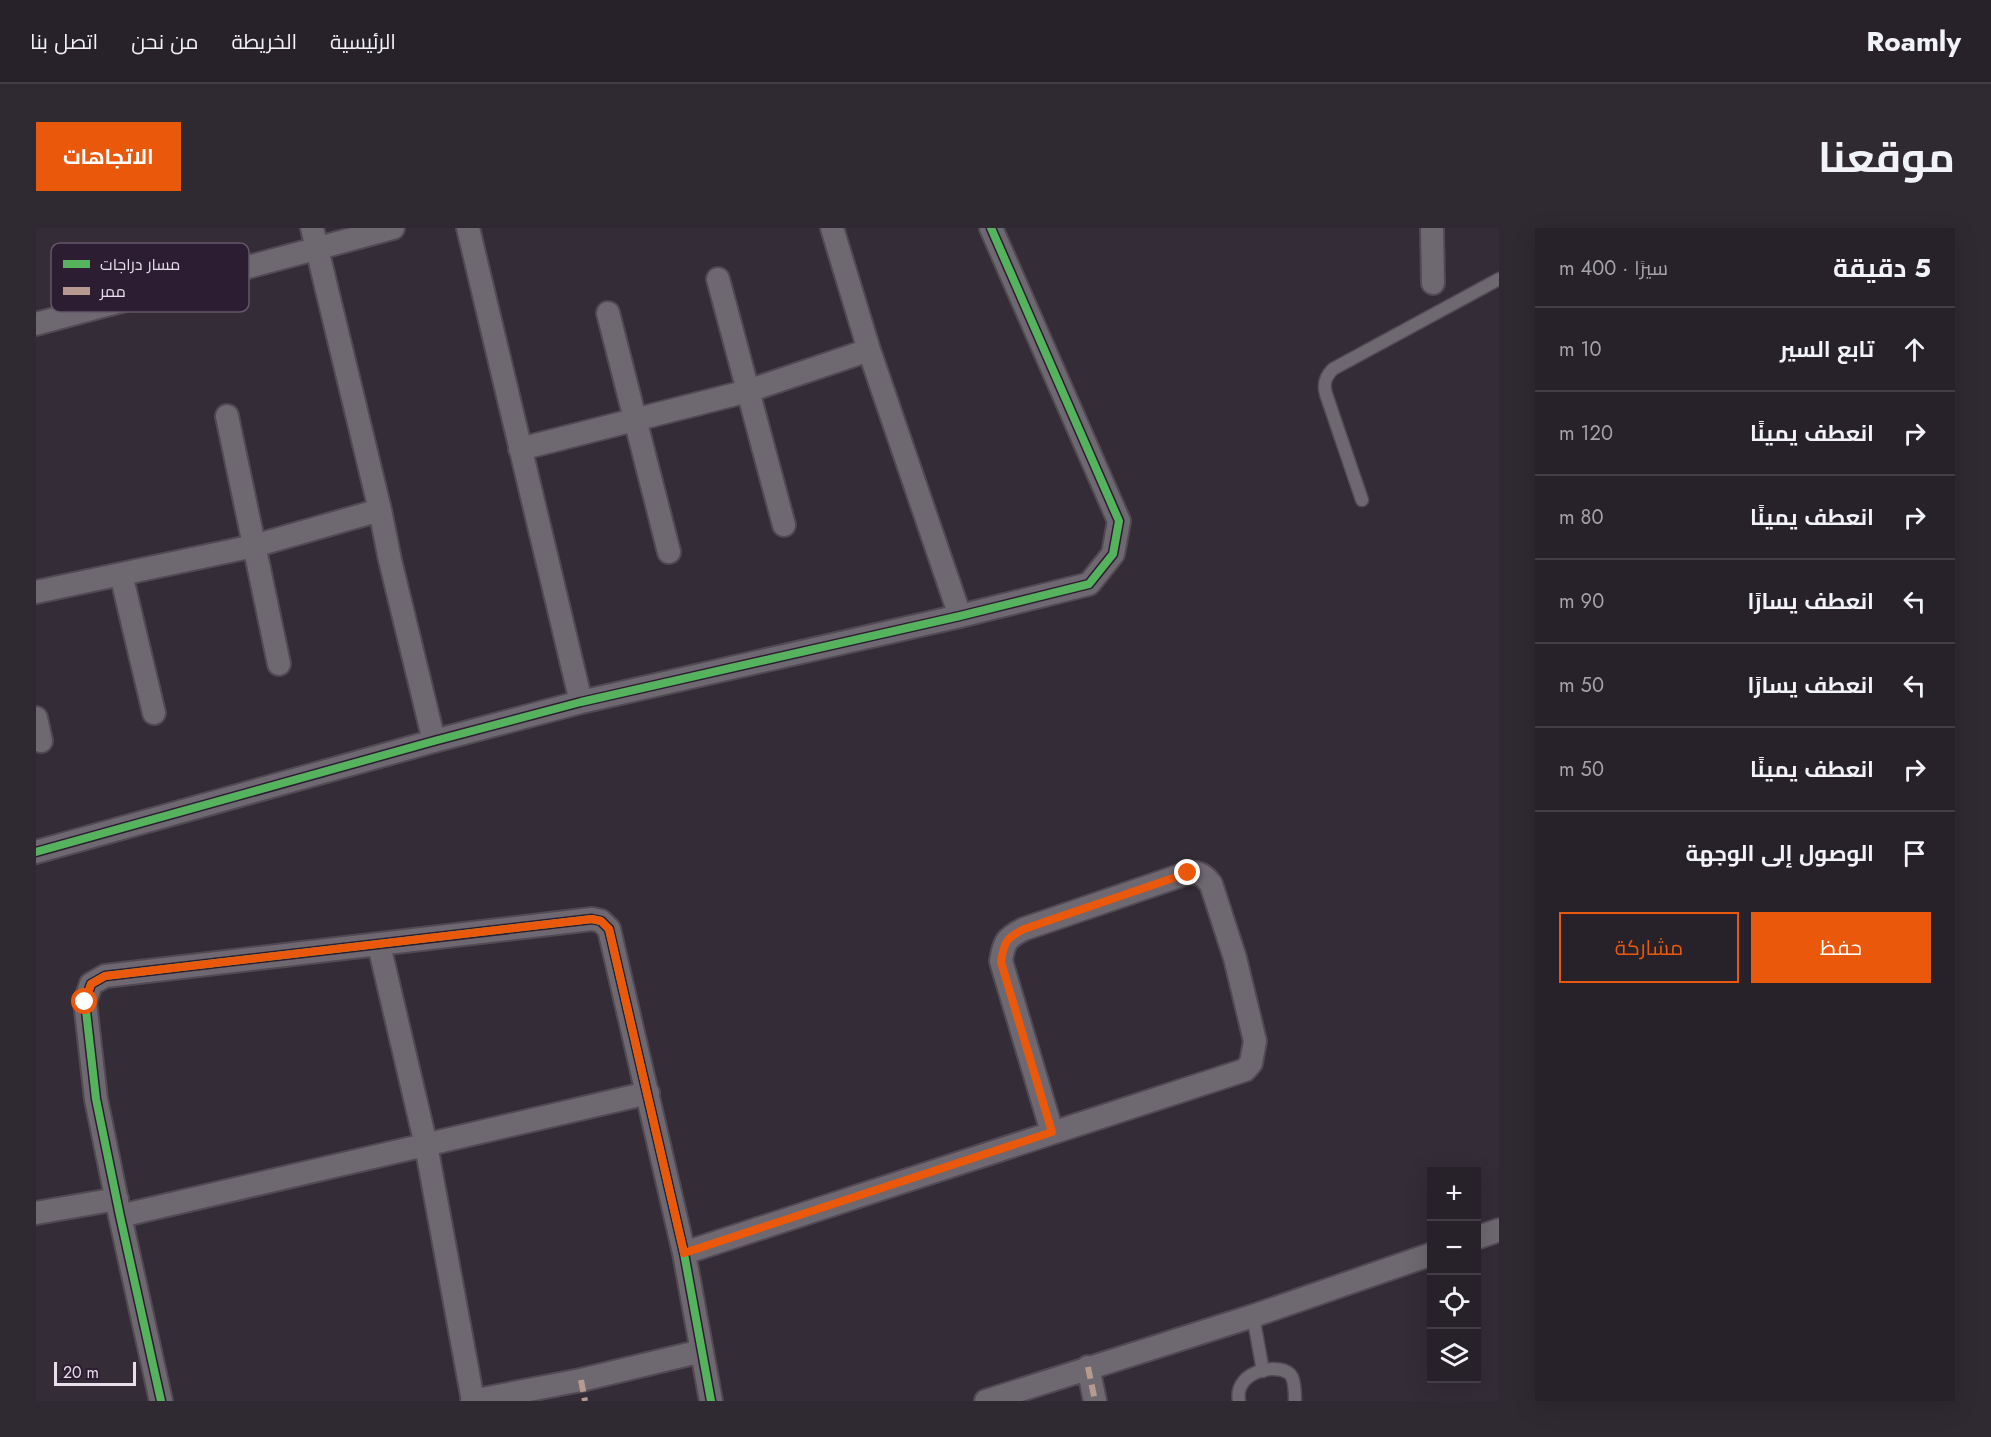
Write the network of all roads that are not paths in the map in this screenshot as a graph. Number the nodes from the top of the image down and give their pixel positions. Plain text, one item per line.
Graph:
1 (393, 228) edge
2 (468, 228) edge
3 (832, 228) edge
4 (991, 228) edge
5 (1432, 228) edge
6 (314, 238) edge
7 (249, 258) edge
8 (718, 279) dead end
9 (1499, 279) edge
10 (1433, 283) dead end
11 (75, 312) edge
12 (608, 313) dead end
13 (36, 324) edge
14 (869, 350) junction
15 (748, 391) junction
16 (227, 416) dead end
17 (635, 420) junction
18 (520, 449) junction
19 (1362, 500) dead end
20 (380, 510) junction
21 (784, 525) dead end
22 (254, 546) junction
23 (669, 552) dead end
24 (121, 574) junction
25 (36, 592) edge
26 (960, 616) junction
27 (279, 664) dead end
28 (581, 702) junction
29 (154, 713) dead end
30 (36, 718) edge
31 (41, 741) dead end
32 (434, 741) junction
33 (36, 852) edge
34 (379, 945) junction
35 (648, 1093) junction
36 (1052, 1132) junction
37 (426, 1145) junction
38 (118, 1208) junction
39 (36, 1213) edge
40 (1499, 1230) edge
41 (1481, 1236) edge
42 (684, 1253) junction
43 (1427, 1255) edge
44 (1253, 1316) junction
45 (702, 1351) junction
46 (1088, 1367) junction
47 (1263, 1371) junction
48 (583, 1390) edge
49 (161, 1401) edge
50 (473, 1401) edge
51 (711, 1401) edge
52 (986, 1401) edge
53 (1095, 1401) edge
54 (1239, 1401) edge
55 (1295, 1401) edge

1 - 6 street
2 - 18 street
3 - 14 street
4 - 26 street
5 - 10 street
6 - 7 street
6 - 20 street
8 - 15 street
9 - 19 lane
11 - 13 street
12 - 17 street
14 - 15 street
14 - 26 street
15 - 17 street
15 - 21 street
16 - 22 street
17 - 18 street
17 - 23 street
18 - 28 street
20 - 22 street
20 - 32 street
22 - 24 street
22 - 27 street
24 - 25 street
24 - 29 street
26 - 28 street
28 - 32 street
30 - 31 street
32 - 33 street
34 - 35 street
34 - 37 street
34 - 38 street
35 - 37 street
35 - 42 street
36 - 36 street
36 - 42 street
37 - 38 street
37 - 50 street
38 - 39 street
38 - 49 street
40 - 41 street
42 - 45 street
43 - 44 street
44 - 46 street
44 - 47 lane
45 - 48 street
45 - 51 street
46 - 52 street
46 - 53 street
47 - 54 lane
47 - 55 lane
48 - 50 street

